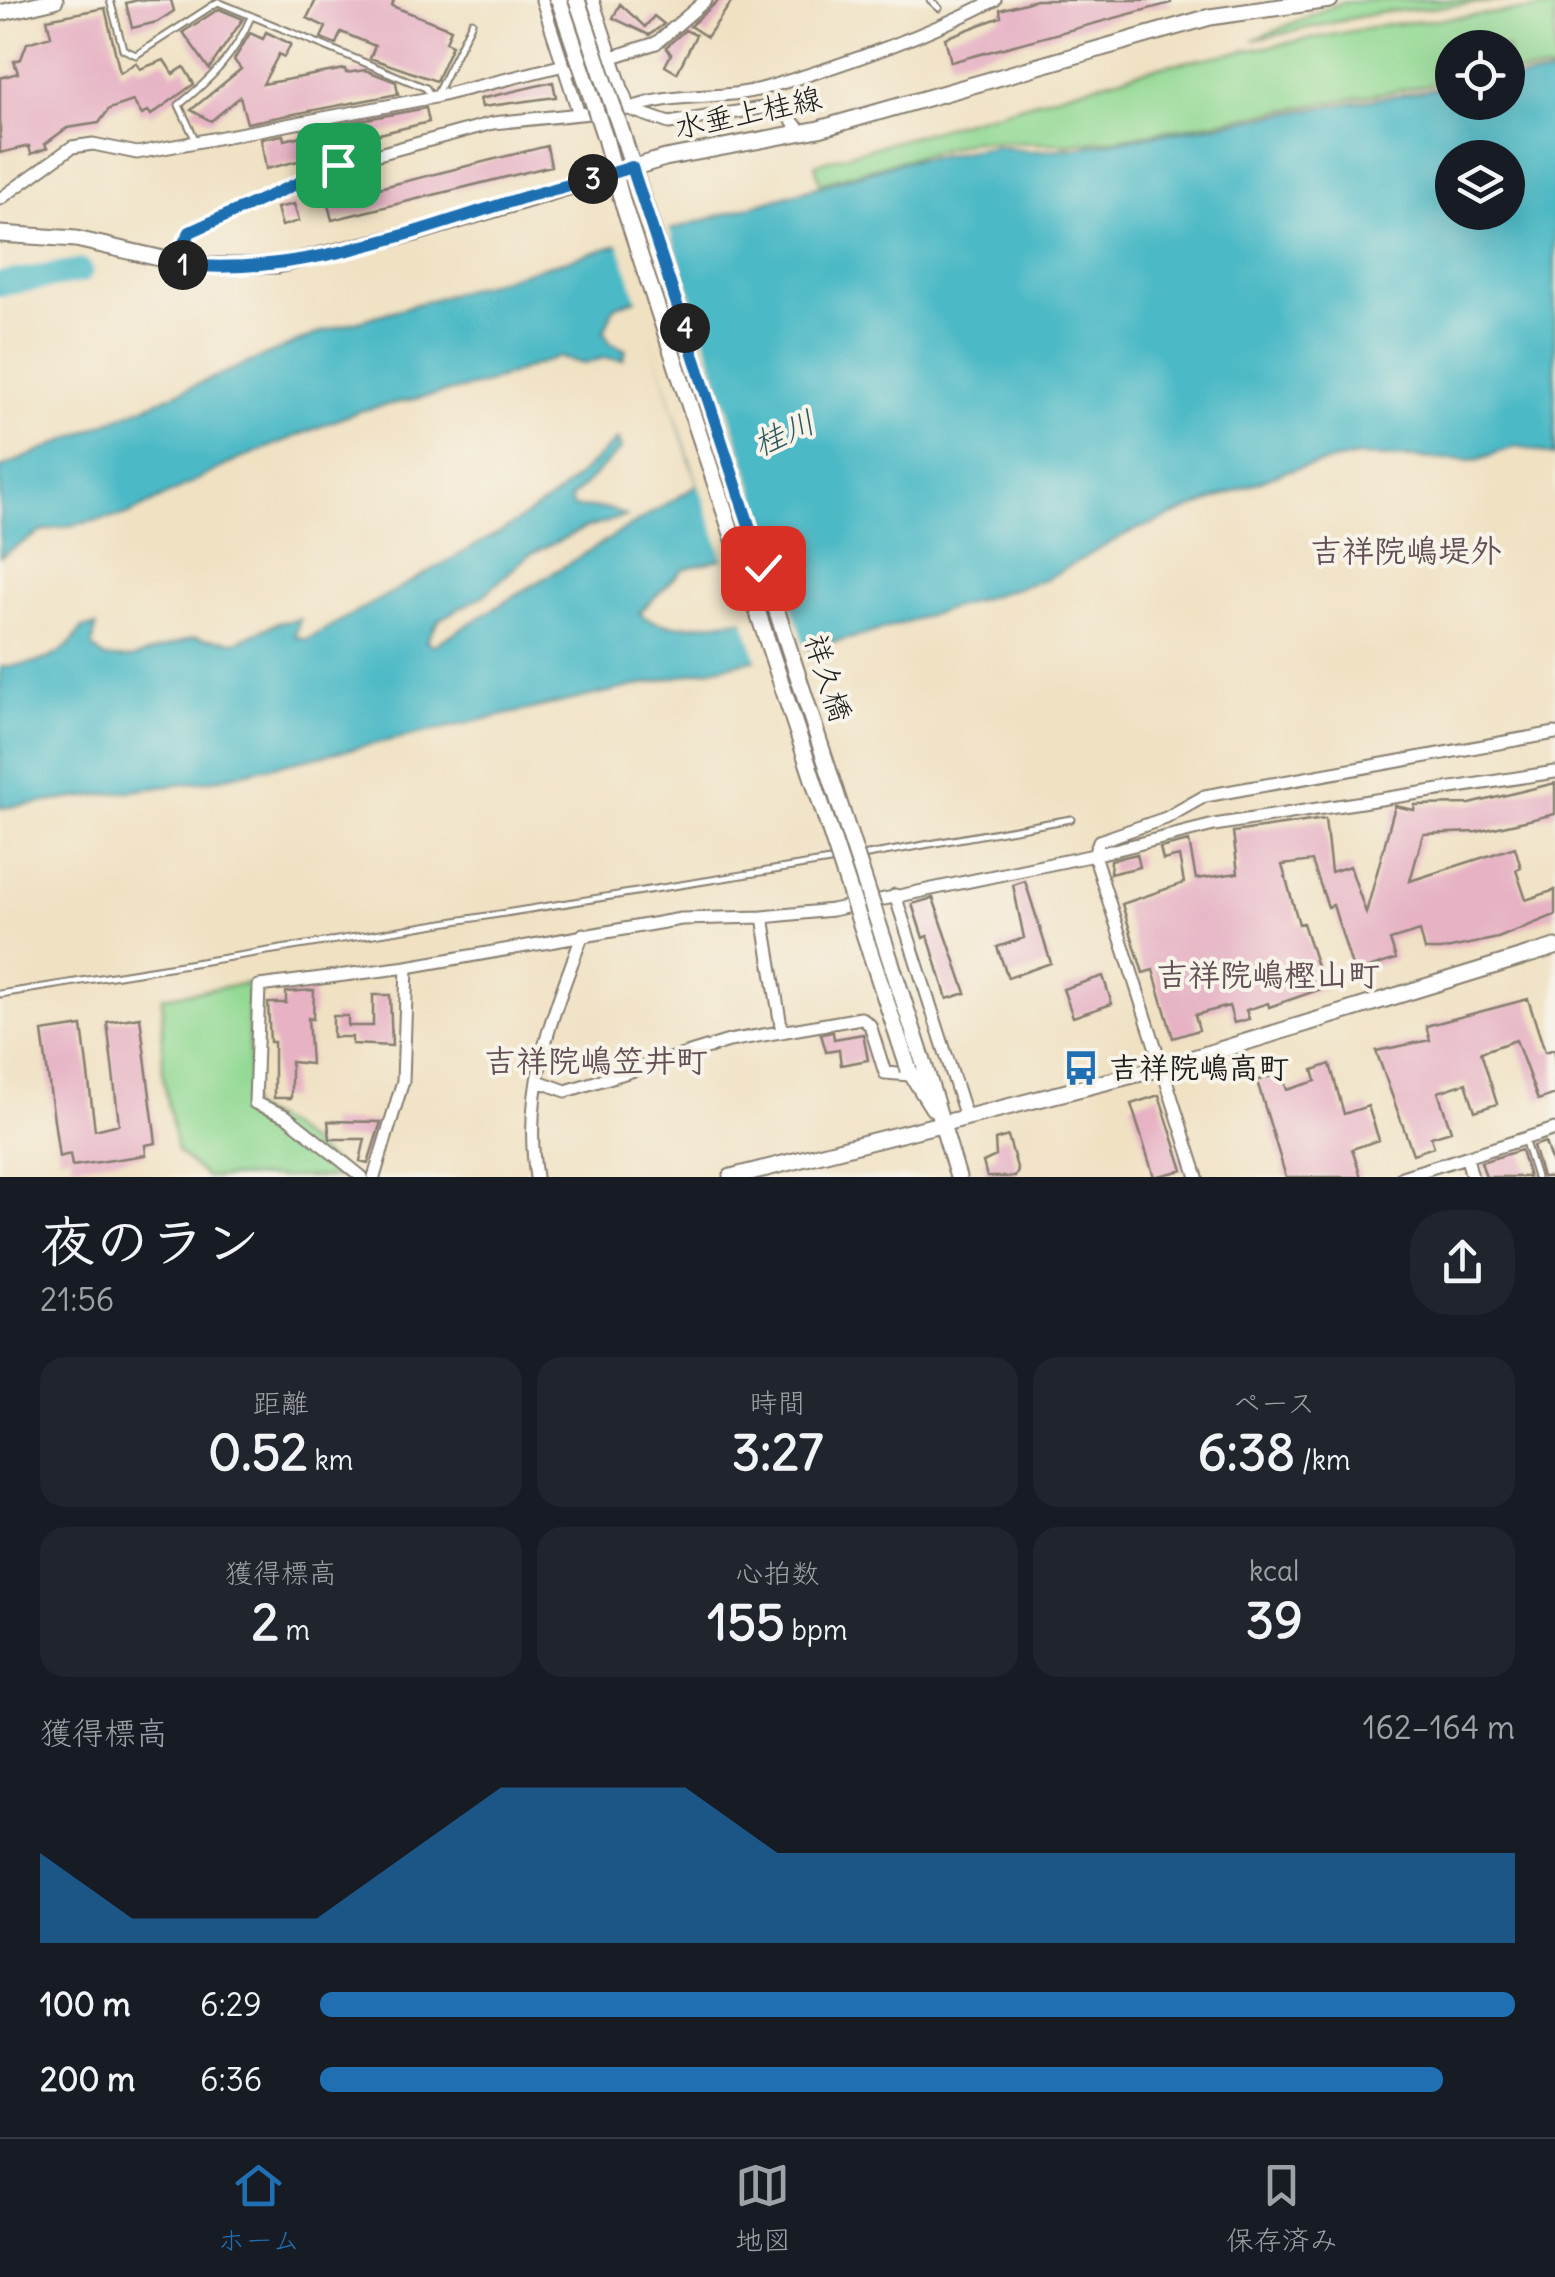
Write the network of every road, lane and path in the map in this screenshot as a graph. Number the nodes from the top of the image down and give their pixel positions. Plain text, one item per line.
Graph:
1 (55, 0) edge
2 (110, 0) edge
3 (542, 0) edge
4 (559, 0) edge
5 (576, 0) edge
6 (593, 0) edge
7 (706, 0) edge
8 (930, 0) edge
9 (994, 0) edge
10 (1330, 0) edge
11 (219, 1) edge
12 (939, 8) dead end
13 (0, 14) edge
14 (250, 19) junction
15 (472, 22) dead end
16 (613, 57) junction
17 (565, 69) junction
18 (433, 97) junction
19 (629, 109) junction
20 (578, 111) junction
21 (802, 132) junction
22 (196, 142) junction
23 (632, 167) junction
24 (614, 173) junction
25 (0, 199) edge
26 (0, 234) edge
27 (172, 264) junction
28 (1555, 733) edge
29 (1555, 772) edge
30 (1071, 820) dead end
31 (1094, 855) junction
32 (895, 895) junction
33 (763, 917) junction
34 (583, 934) junction
35 (1555, 947) edge
36 (407, 967) junction
37 (0, 994) edge
38 (782, 1032) junction
39 (1161, 1068) junction
40 (914, 1070) junction
41 (538, 1081) junction
42 (966, 1117) junction
43 (943, 1124) junction
44 (1555, 1129) edge
45 (1524, 1139) junction
46 (1467, 1158) junction
47 (362, 1177) edge
48 (374, 1177) edge
49 (536, 1177) edge
50 (731, 1177) edge
51 (958, 1177) edge
52 (1197, 1177) edge
53 (1402, 1177) edge
54 (1472, 1177) edge
55 (1536, 1177) edge

1 - 13 street
2 - 11 lane
3 - 17 street
4 - 24 street, 祥久橋, bridge
5 - 23 street, 祥久橋, bridge
6 - 16 street
7 - 16 street
8 - 12 lane
9 - 19 street
10 - 21 street, 水垂上桂線
11 - 14 lane
14 - 18 lane
14 - 22 lane
15 - 18 lane
16 - 17 street
16 - 19 street
17 - 18 street
17 - 20 street
18 - 22 street
19 - 20 street
19 - 21 street
20 - 27 street
21 - 23 street, 水垂上桂線
22 - 25 street
23 - 24 street, 水垂上桂線
23 - 40 street, 祥久橋, bridge
24 - 27 street, 水垂上桂線
24 - 40 street, 祥久橋, bridge
26 - 27 street, 水垂上桂線
28 - 31 street
29 - 31 street
30 - 37 lane
31 - 32 street
31 - 39 street
32 - 33 street
32 - 42 street
33 - 34 street
33 - 38 street
34 - 36 street
34 - 41 street
35 - 39 street
36 - 47 street
36 - 48 street
38 - 40 street
38 - 41 street
39 - 42 street
39 - 52 street
40 - 43 street
41 - 49 street
42 - 43 street
43 - 50 street
43 - 51 street
44 - 45 street
45 - 46 street
45 - 55 lane
46 - 53 street
46 - 54 street

